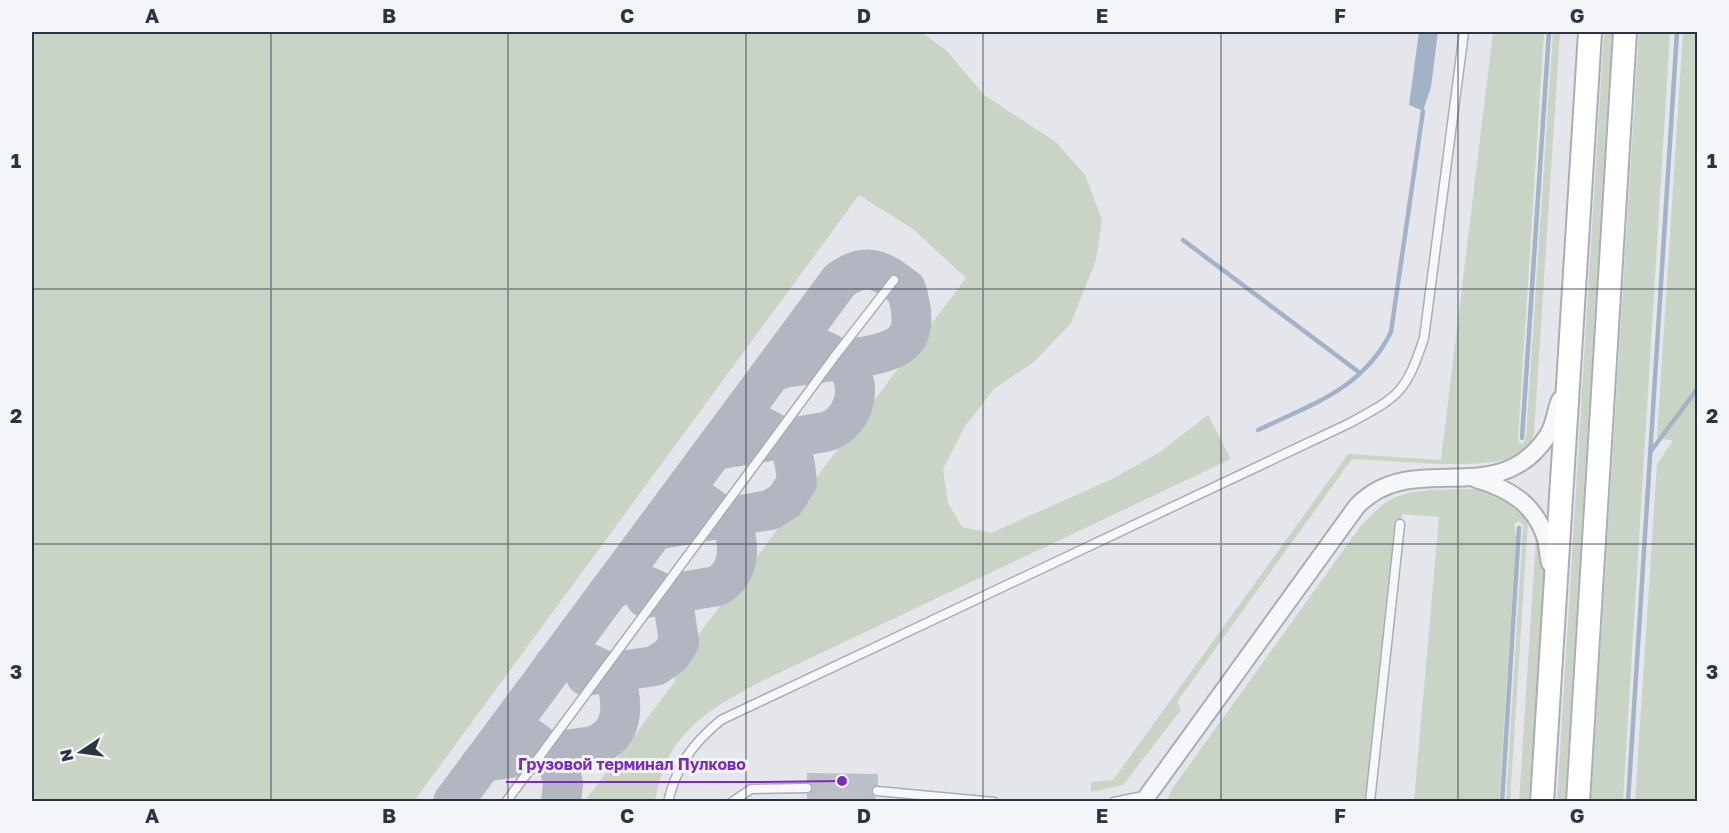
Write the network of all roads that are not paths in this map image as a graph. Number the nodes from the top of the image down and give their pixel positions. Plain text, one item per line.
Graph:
1 (1464, 32) edge
2 (1590, 32) edge
3 (1624, 32) edge
4 (894, 280) dead end
5 (1567, 385) junction
6 (1476, 479) junction
7 (1400, 524) dead end
8 (1557, 587) junction
9 (807, 788) dead end
10 (877, 791) dead end
11 (1148, 795) joint
12 (506, 801) edge
13 (668, 801) edge
14 (732, 801) edge
15 (994, 801) edge
16 (1114, 801) edge
17 (1370, 801) edge
18 (1542, 801) edge
19 (1578, 801) edge

1 - 13 lane
2 - 5 main road
3 - 19 main road
4 - 12 lane
5 - 6 street
5 - 8 main road
6 - 8 street
6 - 11 street
7 - 17 lane
8 - 18 main road
9 - 14 lane
10 - 15 lane
11 - 16 lane

